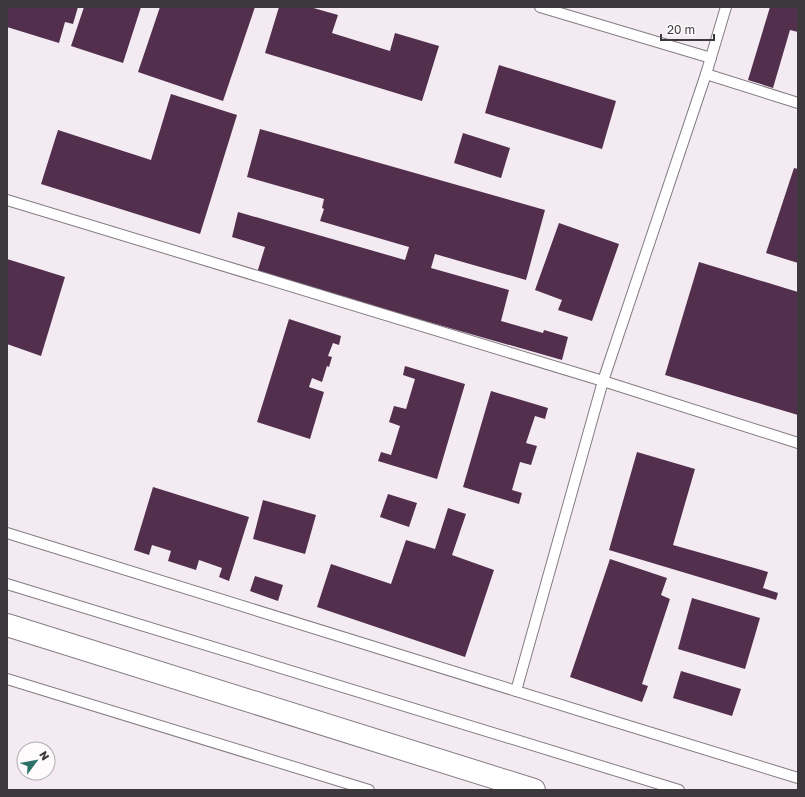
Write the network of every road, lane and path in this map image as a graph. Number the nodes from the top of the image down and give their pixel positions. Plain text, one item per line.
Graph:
1 (540, 7) edge
2 (726, 7) edge
3 (710, 58) junction
4 (706, 74) junction
5 (798, 104) edge
6 (7, 200) edge
7 (603, 381) junction
8 (798, 442) edge
9 (7, 533) edge
10 (7, 584) edge
11 (7, 625) edge
12 (7, 679) edge
13 (516, 691) junction
14 (798, 778) edge
15 (369, 790) edge
16 (534, 790) edge
17 (679, 790) edge

1 - 3 lane
2 - 3 lane
3 - 4 lane
4 - 5 lane
4 - 7 lane
6 - 7 lane
7 - 8 lane
7 - 13 lane
9 - 13 lane
10 - 17 lane
11 - 16 street
12 - 15 lane
13 - 14 lane

